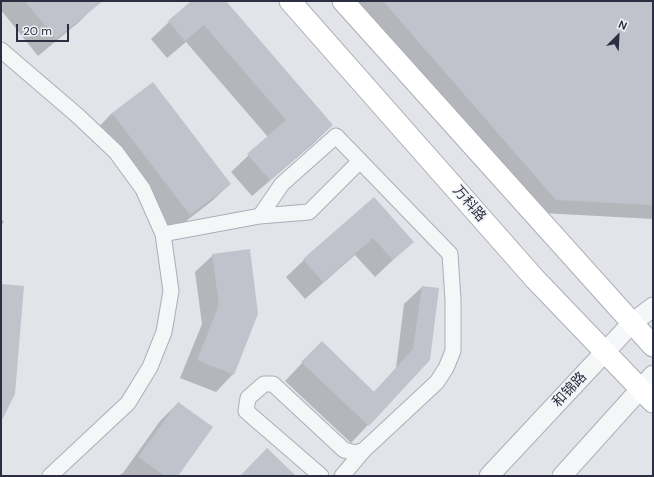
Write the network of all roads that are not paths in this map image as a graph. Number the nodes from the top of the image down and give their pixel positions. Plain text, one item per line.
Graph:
1 (290, 1) edge
2 (343, 1) edge
3 (1, 50) edge
4 (360, 161) junction
5 (260, 216) junction
6 (163, 234) junction
7 (653, 307) edge
8 (632, 322) junction
9 (653, 346) edge
10 (605, 352) junction
11 (649, 389) edge
12 (364, 450) junction
13 (50, 476) edge
14 (321, 476) edge
15 (342, 476) edge
16 (489, 476) edge
17 (562, 476) edge

1 - 10 main road, 万科路
2 - 8 main road
3 - 6 street
4 - 5 street
4 - 5 street
4 - 12 street
5 - 6 street
6 - 13 street
7 - 8 street, 和锦路
8 - 9 main road
8 - 10 street, 和锦路
10 - 11 main road, 万科路
10 - 16 street, 和锦路
11 - 17 street
12 - 14 street
12 - 15 street

